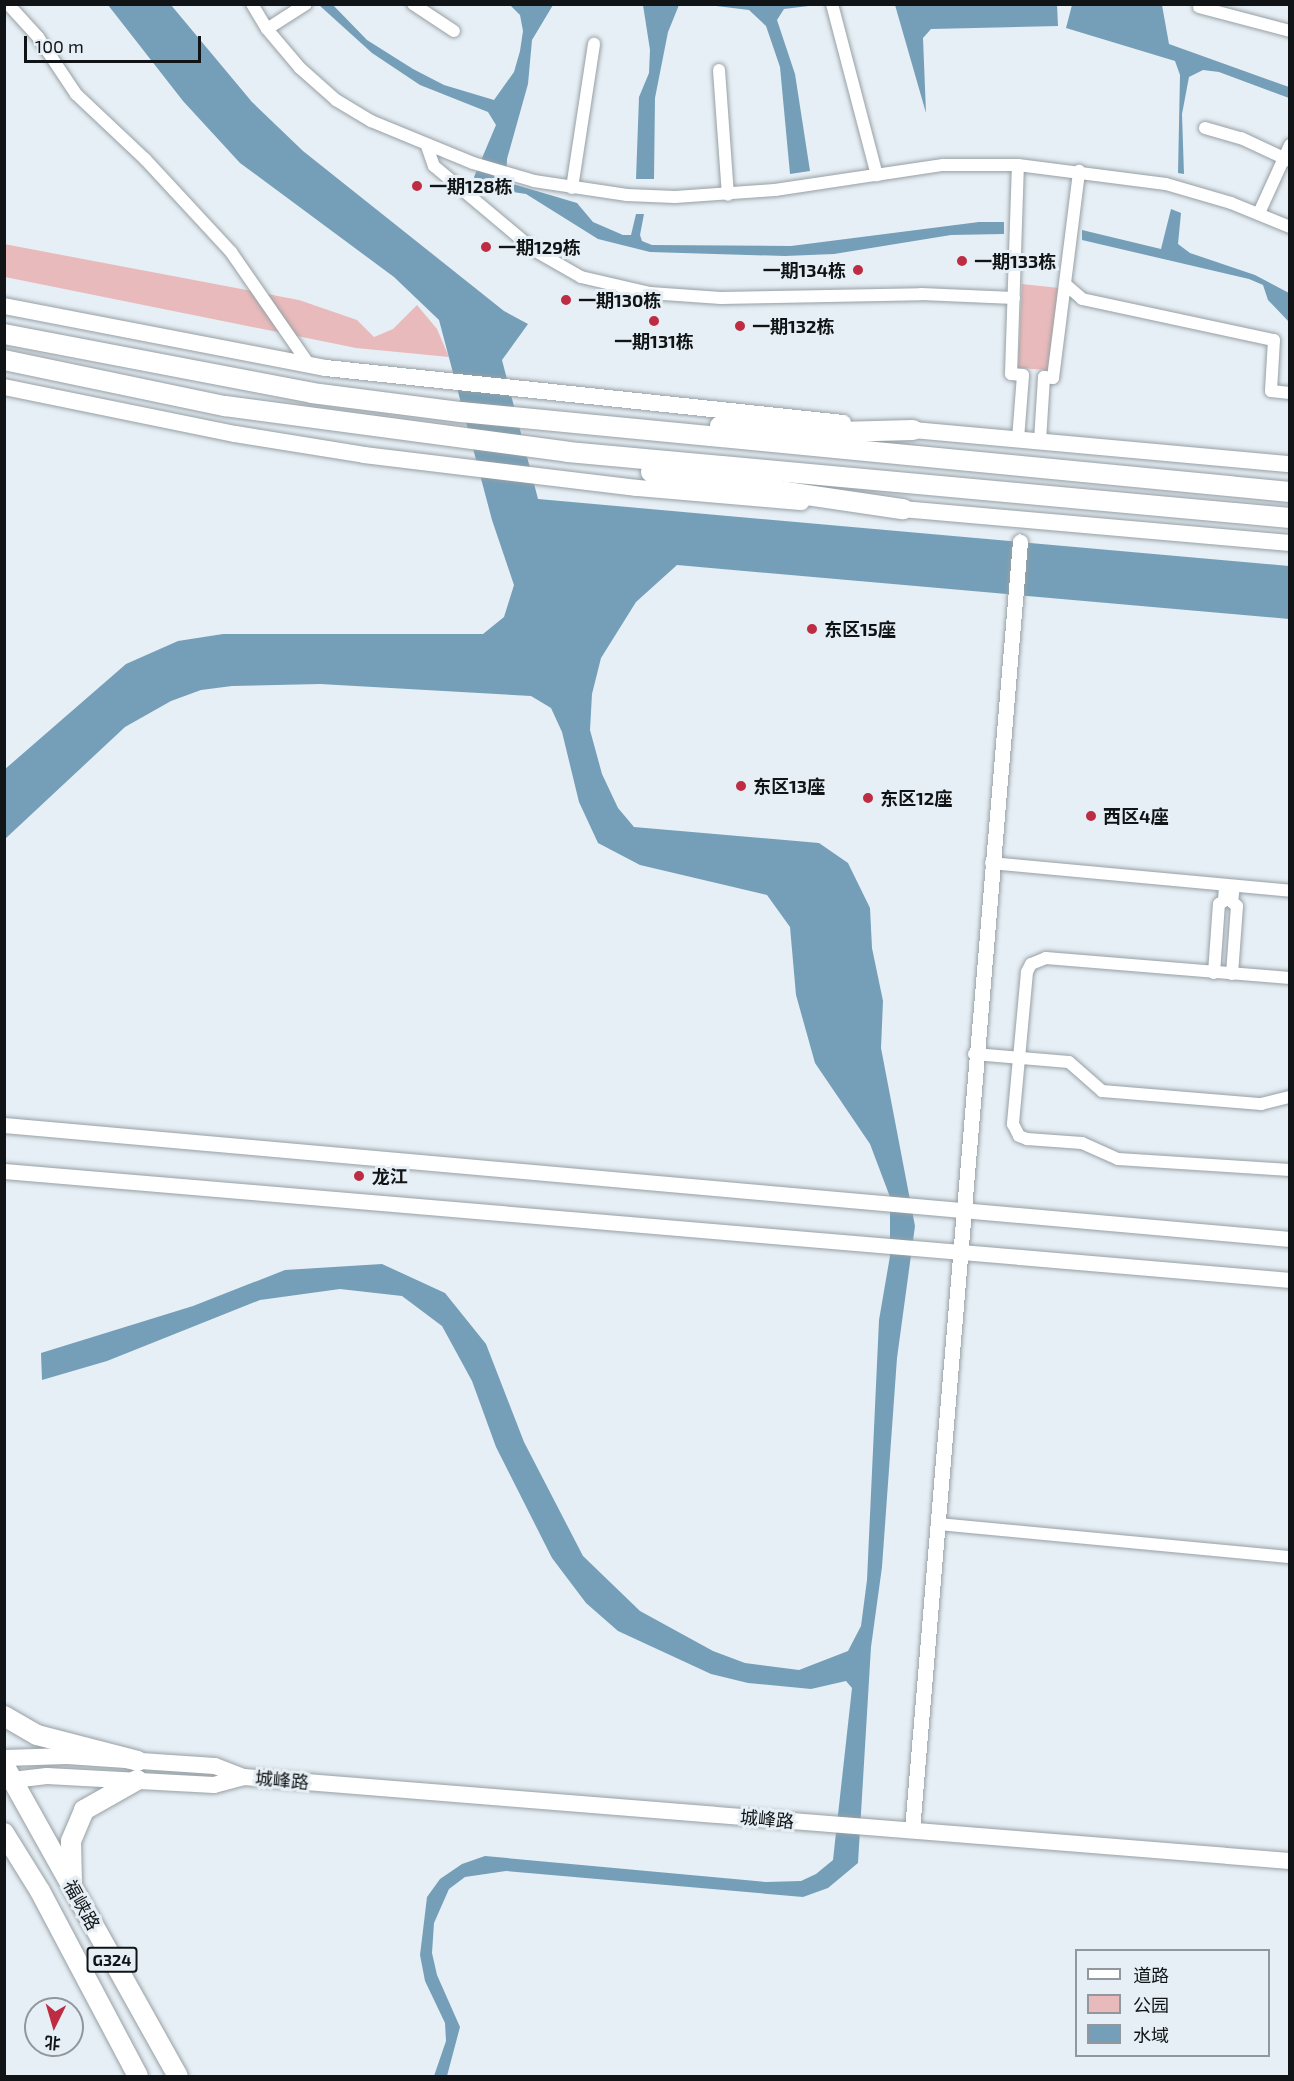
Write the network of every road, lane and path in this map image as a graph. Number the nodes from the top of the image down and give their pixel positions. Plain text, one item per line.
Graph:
1 (8, 4) edge
2 (252, 4) edge
3 (306, 4) edge
4 (413, 4) edge
5 (832, 4) edge
6 (1199, 7) dead end
7 (267, 29) junction
8 (454, 31) dead end
9 (1290, 31) edge
10 (594, 44) dead end
11 (718, 70) dead end
12 (1204, 128) dead end
13 (1290, 145) edge
14 (427, 146) junction
15 (1287, 160) edge
16 (1018, 165) junction
17 (1079, 171) junction
18 (878, 175) junction
19 (572, 188) junction
20 (728, 195) junction
21 (1259, 213) junction
22 (1290, 227) edge
23 (1065, 284) junction
24 (1014, 298) junction
25 (4, 306) edge
26 (4, 334) edge
27 (4, 360) edge
28 (310, 366) junction
29 (4, 387) edge
30 (1290, 393) edge
31 (519, 419) junction
32 (913, 430) junction
33 (1018, 440) junction
34 (1040, 441) junction
35 (576, 452) junction
36 (1290, 464) edge
37 (1290, 492) edge
38 (903, 509) junction
39 (1290, 518) edge
40 (1022, 520) junction
41 (1020, 542) joint
42 (1290, 543) edge
43 (991, 863) junction
44 (1229, 885) junction
45 (1290, 891) edge
46 (1214, 973) junction
47 (1232, 974) junction
48 (1290, 978) edge
49 (974, 1054) junction
50 (1019, 1058) junction
51 (1290, 1097) edge
52 (4, 1125) edge
53 (1290, 1170) edge
54 (4, 1171) edge
55 (963, 1210) junction
56 (1290, 1239) edge
57 (960, 1252) junction
58 (1290, 1280) edge
59 (939, 1524) junction
60 (1290, 1557) edge
61 (4, 1716) edge
62 (95, 1757) junction
63 (4, 1758) edge
64 (137, 1770) junction
65 (8, 1775) edge
66 (94, 1778) junction
67 (912, 1830) junction
68 (4, 1833) edge
69 (4, 1855) edge
70 (1290, 1861) edge
71 (73, 1889) junction
72 (40, 1891) junction
73 (86, 1912) junction
74 (59, 1927) junction
75 (138, 2076) edge
76 (178, 2076) edge

1 - 28 street
2 - 7 street
3 - 7 street
4 - 8 street
5 - 18 street
6 - 9 street
7 - 14 street
10 - 19 street
11 - 20 street
12 - 15 street
13 - 15 street
14 - 19 street
14 - 24 street
15 - 21 street
16 - 17 street
16 - 18 street
16 - 24 street
17 - 21 street
17 - 23 street
18 - 20 street
19 - 20 street
21 - 22 street
23 - 30 street
23 - 34 street
24 - 33 street
25 - 28 main road
26 - 31 highway
27 - 35 highway
28 - 32 main road
29 - 38 main road
31 - 32 highway
31 - 37 highway
32 - 33 main road
33 - 34 main road
34 - 36 main road
35 - 38 highway
35 - 39 highway
38 - 40 main road
40 - 41 street
40 - 42 main road
41 - 43 street
43 - 44 street
43 - 49 street
44 - 45 street
44 - 46 street
44 - 47 street
46 - 47 street
46 - 50 street
47 - 48 street
49 - 50 street
49 - 55 street
50 - 51 street
50 - 53 street
52 - 55 street
54 - 57 street
55 - 56 street
55 - 57 street
57 - 58 street
57 - 59 street
59 - 60 street
59 - 67 street
61 - 64 highway
62 - 63 main road, 城峰路
62 - 64 main road, 城峰路
62 - 66 main road
64 - 66 main road, 城峰路
64 - 67 main road, 城峰路
64 - 71 highway
65 - 66 main road, 城峰路
65 - 71 highway, 福峡路 / G324
67 - 70 main road, 城峰路
68 - 72 highway, 福峡路 / G324
69 - 72 highway
71 - 73 highway, 福峡路 / G324
72 - 74 highway, 福峡路 / G324
73 - 74 highway
73 - 76 highway, 福峡路 / G324
74 - 75 highway, 福峡路 / G324

